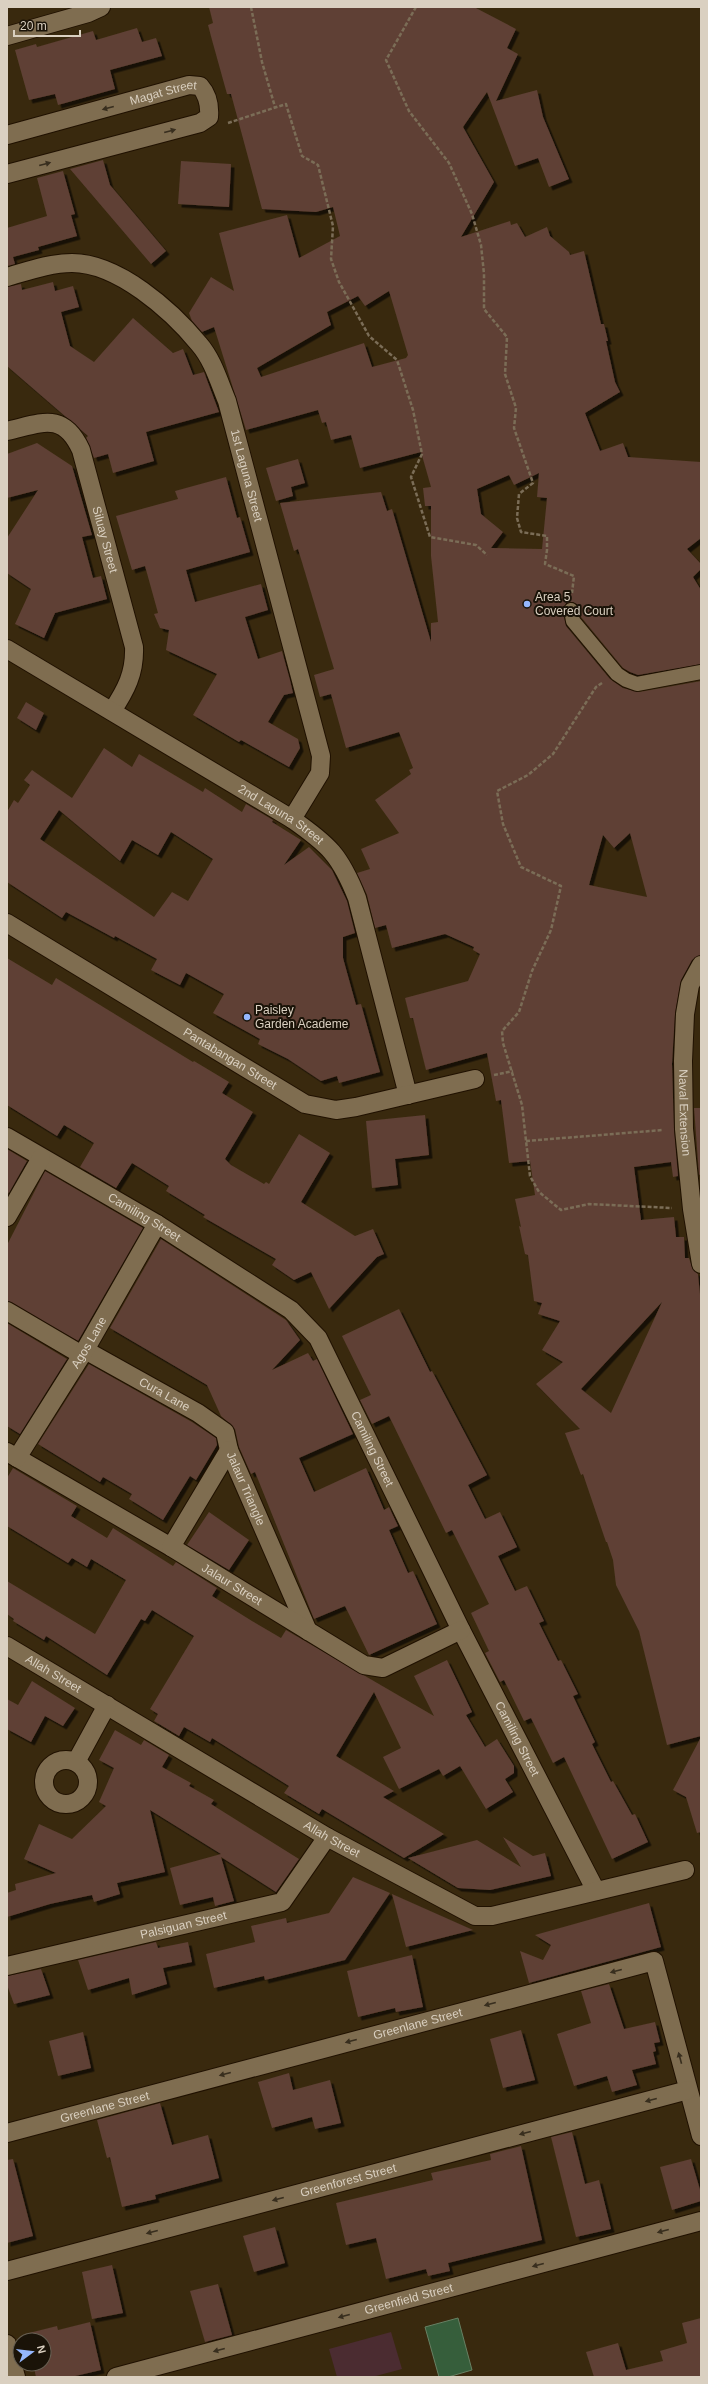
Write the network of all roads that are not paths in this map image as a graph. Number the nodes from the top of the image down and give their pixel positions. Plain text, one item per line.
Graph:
1 (101, 7) edge
2 (7, 36) edge
3 (7, 135) edge
4 (7, 174) edge
5 (7, 277) edge
6 (7, 431) edge
7 (571, 610) road end
8 (7, 649) edge
9 (701, 672) edge
10 (112, 711) junction
11 (292, 819) junction
12 (7, 923) edge
13 (701, 965) edge
14 (475, 1080) dead end
15 (408, 1095) junction
16 (7, 1137) edge
17 (42, 1158) junction
18 (7, 1217) edge
19 (157, 1224) junction
20 (701, 1264) edge
21 (7, 1311) edge
22 (84, 1352) junction
23 (229, 1450) junction
24 (12, 1455) edge
25 (171, 1547) junction
26 (461, 1630) junction
27 (308, 1631) junction
28 (7, 1646) edge
29 (106, 1704) junction
30 (76, 1762) dead end
31 (327, 1836) junction
32 (685, 1870) dead end
33 (596, 1891) junction
34 (7, 1966) edge
35 (688, 2090) junction
36 (7, 2133) edge
37 (701, 2136) edge
38 (701, 2221) edge
39 (7, 2271) edge
40 (7, 2344) edge
41 (16, 2377) edge
42 (116, 2377) edge

1 - 2 street
4 -> 3 street, Magat Street
5 - 11 street, 1st Laguna Street
6 - 10 street, Siluay Street
7 - 9 street
8 - 10 street, 2nd Laguna Street
10 - 11 street, 2nd Laguna Street
11 - 15 street, 2nd Laguna Street
12 - 15 street, Pantabangan Street
13 - 20 street, Naval Extension
14 - 15 street, Pantabangan Street
16 - 17 street, Camiling Street
17 - 18 street
17 - 19 street, Camiling Street
19 - 22 street, Agos Lane
19 - 26 street, Camiling Street
21 - 22 street, Cura Lane
22 - 23 street, Cura Lane
22 - 24 street, Agos Lane
23 - 25 street, Jalaur Triangle
23 - 27 street, Jalaur Triangle
24 - 25 street, Jalaur Street
25 - 27 street, Jalaur Street
26 - 27 street, Jalaur Street
26 - 33 street, Camiling Street
28 - 29 street, Allah Street
29 - 30 street
29 - 31 street, Allah Street
31 - 33 street, Allah Street
31 - 34 street, Palsiguan Street
32 - 33 street, Allah Street
35 -> 36 street, Greenlane Street
35 - 37 street, Greenlane Street
35 -> 39 street, Greenforest Street
38 -> 42 street, Greenfield Street
40 - 41 street

